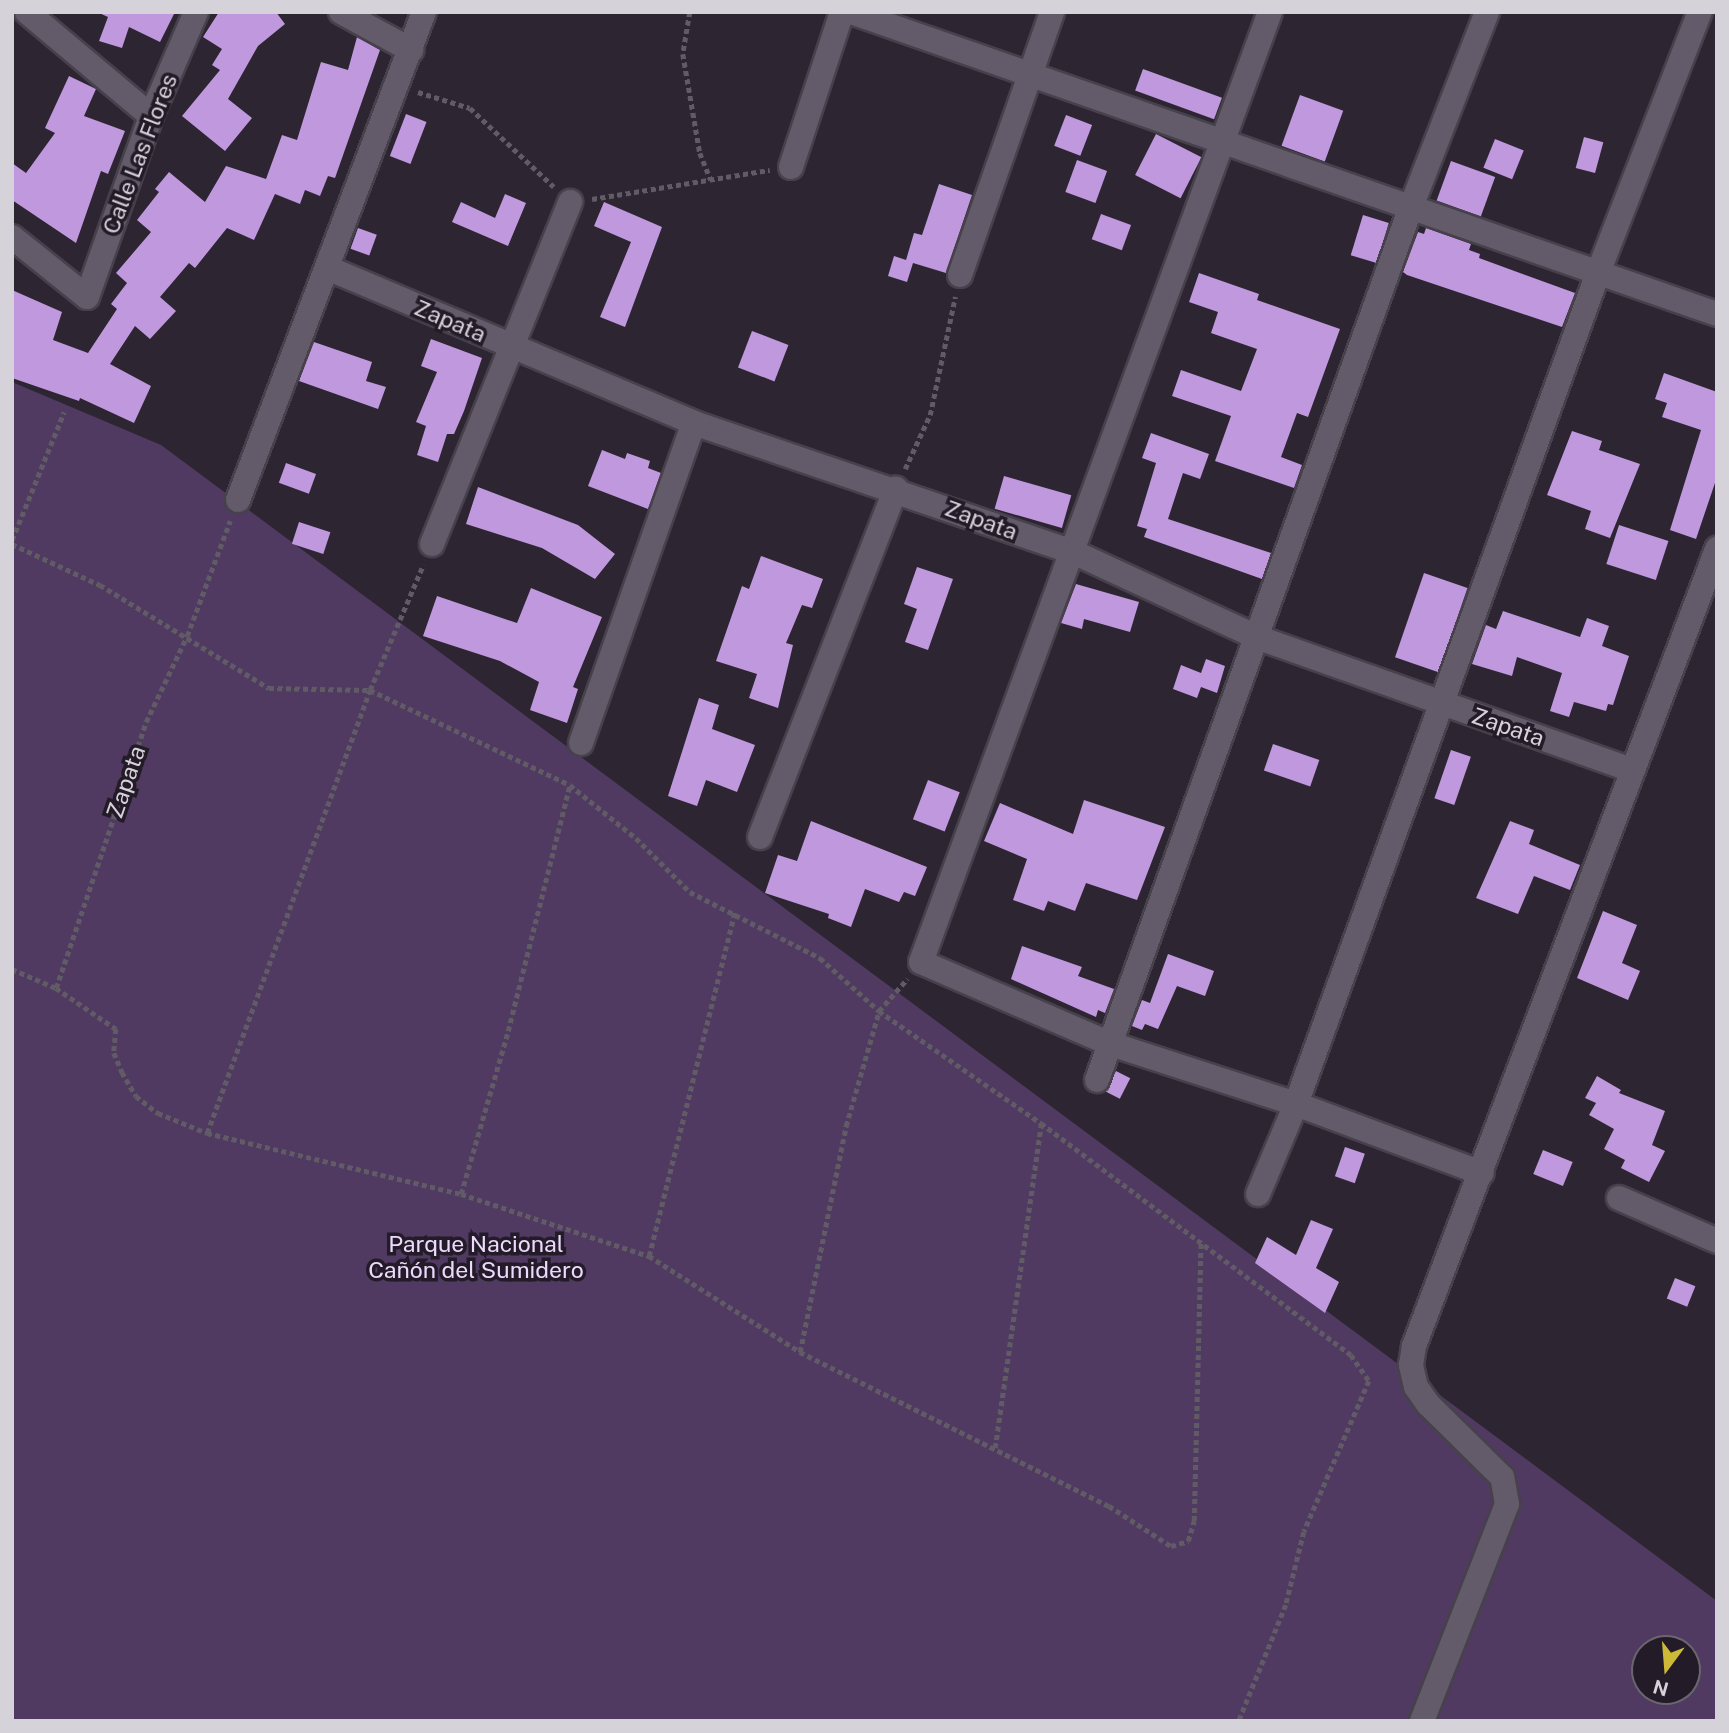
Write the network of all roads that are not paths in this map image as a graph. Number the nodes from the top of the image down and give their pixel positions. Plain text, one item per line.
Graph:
1 (27, 12) edge
2 (196, 12) edge
3 (341, 12) edge
4 (424, 12) edge
5 (842, 12) edge
6 (851, 12) edge
7 (1052, 12) edge
8 (1270, 12) edge
9 (1487, 12) edge
10 (1700, 12) edge
11 (411, 50) junction
12 (1027, 74) junction
13 (151, 116) junction
14 (1225, 142) junction
15 (791, 167) road end
16 (570, 202) road end
17 (1411, 207) junction
18 (12, 237) edge
19 (330, 269) junction
20 (1598, 272) junction
21 (960, 275) road end
22 (1717, 314) edge
23 (512, 347) junction
24 (694, 423) junction
25 (896, 489) junction
26 (238, 500) road end
27 (432, 544) road end
28 (1717, 549) edge
29 (1073, 552) junction
30 (1259, 638) junction
31 (1444, 704) junction
32 (581, 743) dead end
33 (1632, 770) junction
34 (760, 837) dead end
35 (1108, 1043) junction
36 (1097, 1080) dead end
37 (1296, 1104) junction
38 (1482, 1173) junction
39 (1258, 1194) dead end
40 (1619, 1198) dead end
41 (1717, 1241) edge
42 (1422, 1721) edge

1 - 13 street
2 - 13 street, Calle Las Flores
3 - 11 street
4 - 11 street
5 - 15 street
6 - 12 street
7 - 12 street
8 - 14 street
9 - 17 street
10 - 20 street
11 - 19 street
12 - 14 street
12 - 21 street
13 - 18 street, Calle Las Flores
14 - 17 street
14 - 29 street
16 - 23 street
17 - 20 street
17 - 30 street
19 - 23 street, Zapata
19 - 26 street
20 - 22 street
20 - 31 street
23 - 24 street, Zapata
23 - 27 street
24 - 25 street, Zapata
24 - 32 street
25 - 29 street, Zapata
25 - 34 street
28 - 33 street
29 - 30 street, Zapata
29 - 35 street
30 - 31 street, Zapata
30 - 35 street
31 - 33 street, Zapata
31 - 37 street
33 - 38 street
35 - 36 street
35 - 37 street
37 - 38 street
37 - 39 street
38 - 42 street
40 - 41 street

